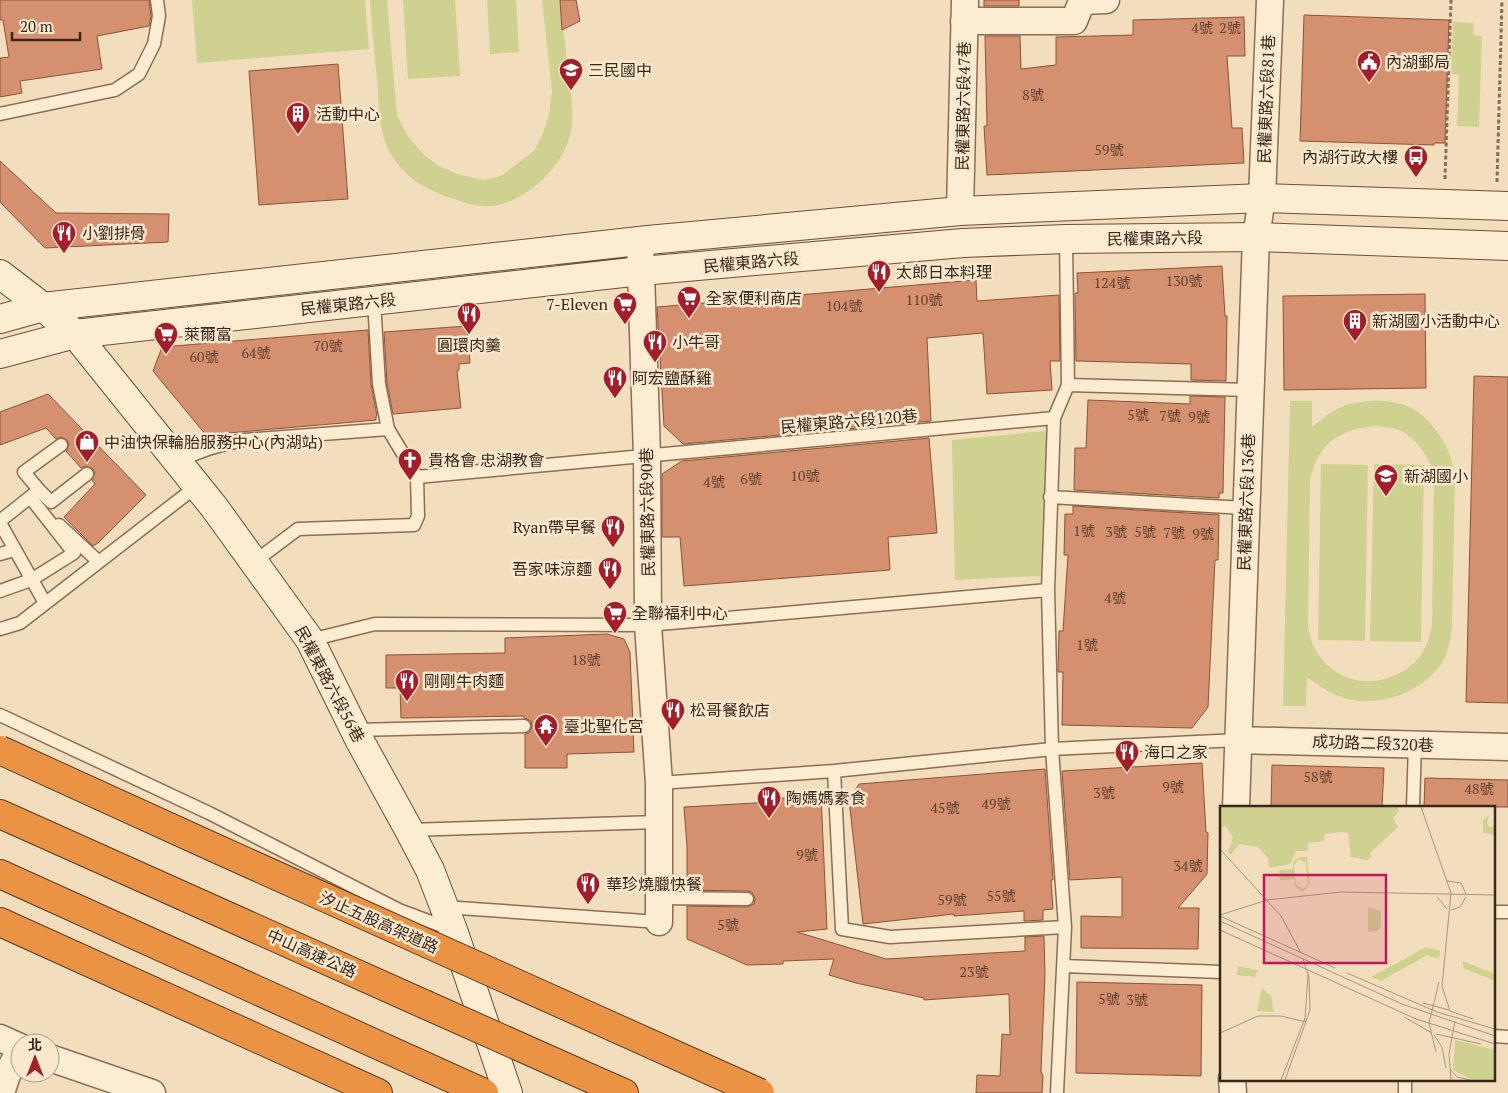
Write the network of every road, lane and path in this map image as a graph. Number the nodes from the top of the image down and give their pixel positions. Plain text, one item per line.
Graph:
1 (157, 0) edge
2 (1106, 0) edge
3 (1270, 0) edge
4 (1451, 0) edge
5 (1502, 0) edge
6 (965, 11) edge
7 (0, 114) edge
8 (1262, 198) junction
9 (1444, 204) junction
10 (1502, 206) edge
11 (960, 211) junction
12 (1256, 237) junction
13 (1066, 239) junction
14 (640, 241) junction
15 (1508, 246) edge
16 (641, 271) junction
17 (0, 274) edge
18 (374, 301) junction
19 (43, 306) junction
20 (0, 319) edge
21 (75, 334) junction
22 (0, 354) edge
23 (1068, 385) junction
24 (1250, 390) junction
25 (1054, 418) junction
26 (388, 429) junction
27 (61, 445) dead end
28 (647, 456) junction
29 (177, 462) junction
30 (87, 474) dead end
31 (417, 478) junction
32 (197, 486) junction
33 (35, 494) junction
34 (1050, 497) junction
35 (1245, 508) junction
36 (0, 522) edge
37 (14, 550) junction
38 (0, 554) edge
39 (99, 562) junction
40 (254, 562) junction
41 (31, 580) junction
42 (1048, 590) junction
43 (0, 591) edge
44 (45, 603) junction
45 (648, 625) junction
46 (0, 629) edge
47 (310, 640) junction
48 (0, 715) edge
49 (524, 726) dead end
50 (355, 730) junction
51 (1238, 740) junction
52 (1415, 744) junction
53 (1508, 747) edge
54 (1052, 749) junction
55 (0, 750) edge
56 (834, 770) junction
57 (659, 783) junction
58 (1236, 806) edge
59 (1413, 806) edge
60 (0, 814) edge
61 (658, 822) junction
62 (409, 830) junction
63 (0, 874) edge
64 (747, 899) dead end
65 (659, 910) junction
66 (448, 919) junction
67 (0, 922) edge
68 (1065, 927) junction
69 (1063, 966) junction
70 (1220, 972) edge
71 (60, 1061) edge
72 (10, 1068) edge
73 (1232, 1080) edge
74 (1405, 1080) edge
75 (1, 1093) edge
76 (152, 1093) edge
77 (378, 1093) edge
78 (484, 1093) edge
79 (508, 1093) edge
80 (624, 1093) edge
81 (760, 1093) edge
82 (1056, 1093) edge
83 (1232, 1093) edge
84 (1405, 1093) edge

1 - 7 lane
2 - 6 street
3 - 8 street, 民權東路六段81巷
4 - 9 path
5 - 10 path
6 - 11 street, 民權東路六段47巷
8 - 9 main road, 民權東路六段
8 - 11 main road, 民權東路六段
8 - 12 street, 民權東路六段136巷
9 - 10 main road, 民權東路六段
11 - 14 main road, 民權東路六段
12 - 13 main road, 民權東路六段
12 - 15 main road, 民權東路六段
12 - 24 street, 民權東路六段136巷
13 - 16 main road, 民權東路六段
13 - 23 lane
14 - 16 street, 民權東路六段90巷
14 - 19 main road, 民權東路六段
16 - 18 main road, 民權東路六段
16 - 28 street, 民權東路六段90巷
17 - 19 main road, 民權東路六段56巷
18 - 21 main road, 民權東路六段
18 - 26 lane
19 - 20 main road, 民權東路六段
19 - 21 main road, 民權東路六段56巷
21 - 22 main road, 民權東路六段
21 - 29 main road, 民權東路六段56巷
23 - 24 lane
23 - 25 lane
24 - 35 street, 民權東路六段136巷
25 - 28 lane, 民權東路六段120巷
25 - 34 lane
26 - 29 lane
26 - 31 lane
27 - 33 lane
28 - 31 lane, 民權東路六段120巷
28 - 45 street, 民權東路六段90巷
29 - 32 main road, 民權東路六段56巷
30 - 33 lane
31 - 40 lane
32 - 39 lane
32 - 40 main road, 民權東路六段56巷
33 - 36 lane
33 - 39 lane
33 - 41 lane
34 - 35 lane
34 - 42 lane
35 - 51 street, 民權東路六段136巷
36 - 37 lane
37 - 38 lane
37 - 41 lane
39 - 44 lane
40 - 47 main road, 民權東路六段56巷
41 - 43 lane
41 - 44 lane
42 - 45 lane
42 - 54 lane
44 - 46 lane
45 - 47 lane
45 - 57 street, 民權東路六段90巷
47 - 50 main road, 民權東路六段56巷
48 - 66 lane
49 - 50 lane
50 - 62 main road, 民權東路六段56巷
51 - 52 street, 成功路二段320巷
51 - 54 lane
51 - 58 street, 民權東路六段136巷
52 - 53 street, 成功路二段320巷
52 - 59 lane
54 - 56 lane
54 - 68 lane
55 - 81 highway, 汐止五股高架道路, bridge
56 - 57 lane
56 - 68 lane
57 - 61 street, 民權東路六段90巷
60 - 80 highway, 中山高速公路, bridge
61 - 62 lane
61 - 65 street, 民權東路六段90巷
62 - 66 main road, 民權東路六段56巷
63 - 78 highway
64 - 65 lane
65 - 66 lane
66 - 79 main road, 民權東路六段56巷
67 - 77 highway
68 - 69 lane
69 - 70 lane
69 - 82 lane
71 - 76 street
72 - 75 street
73 - 83 street
74 - 84 lane

